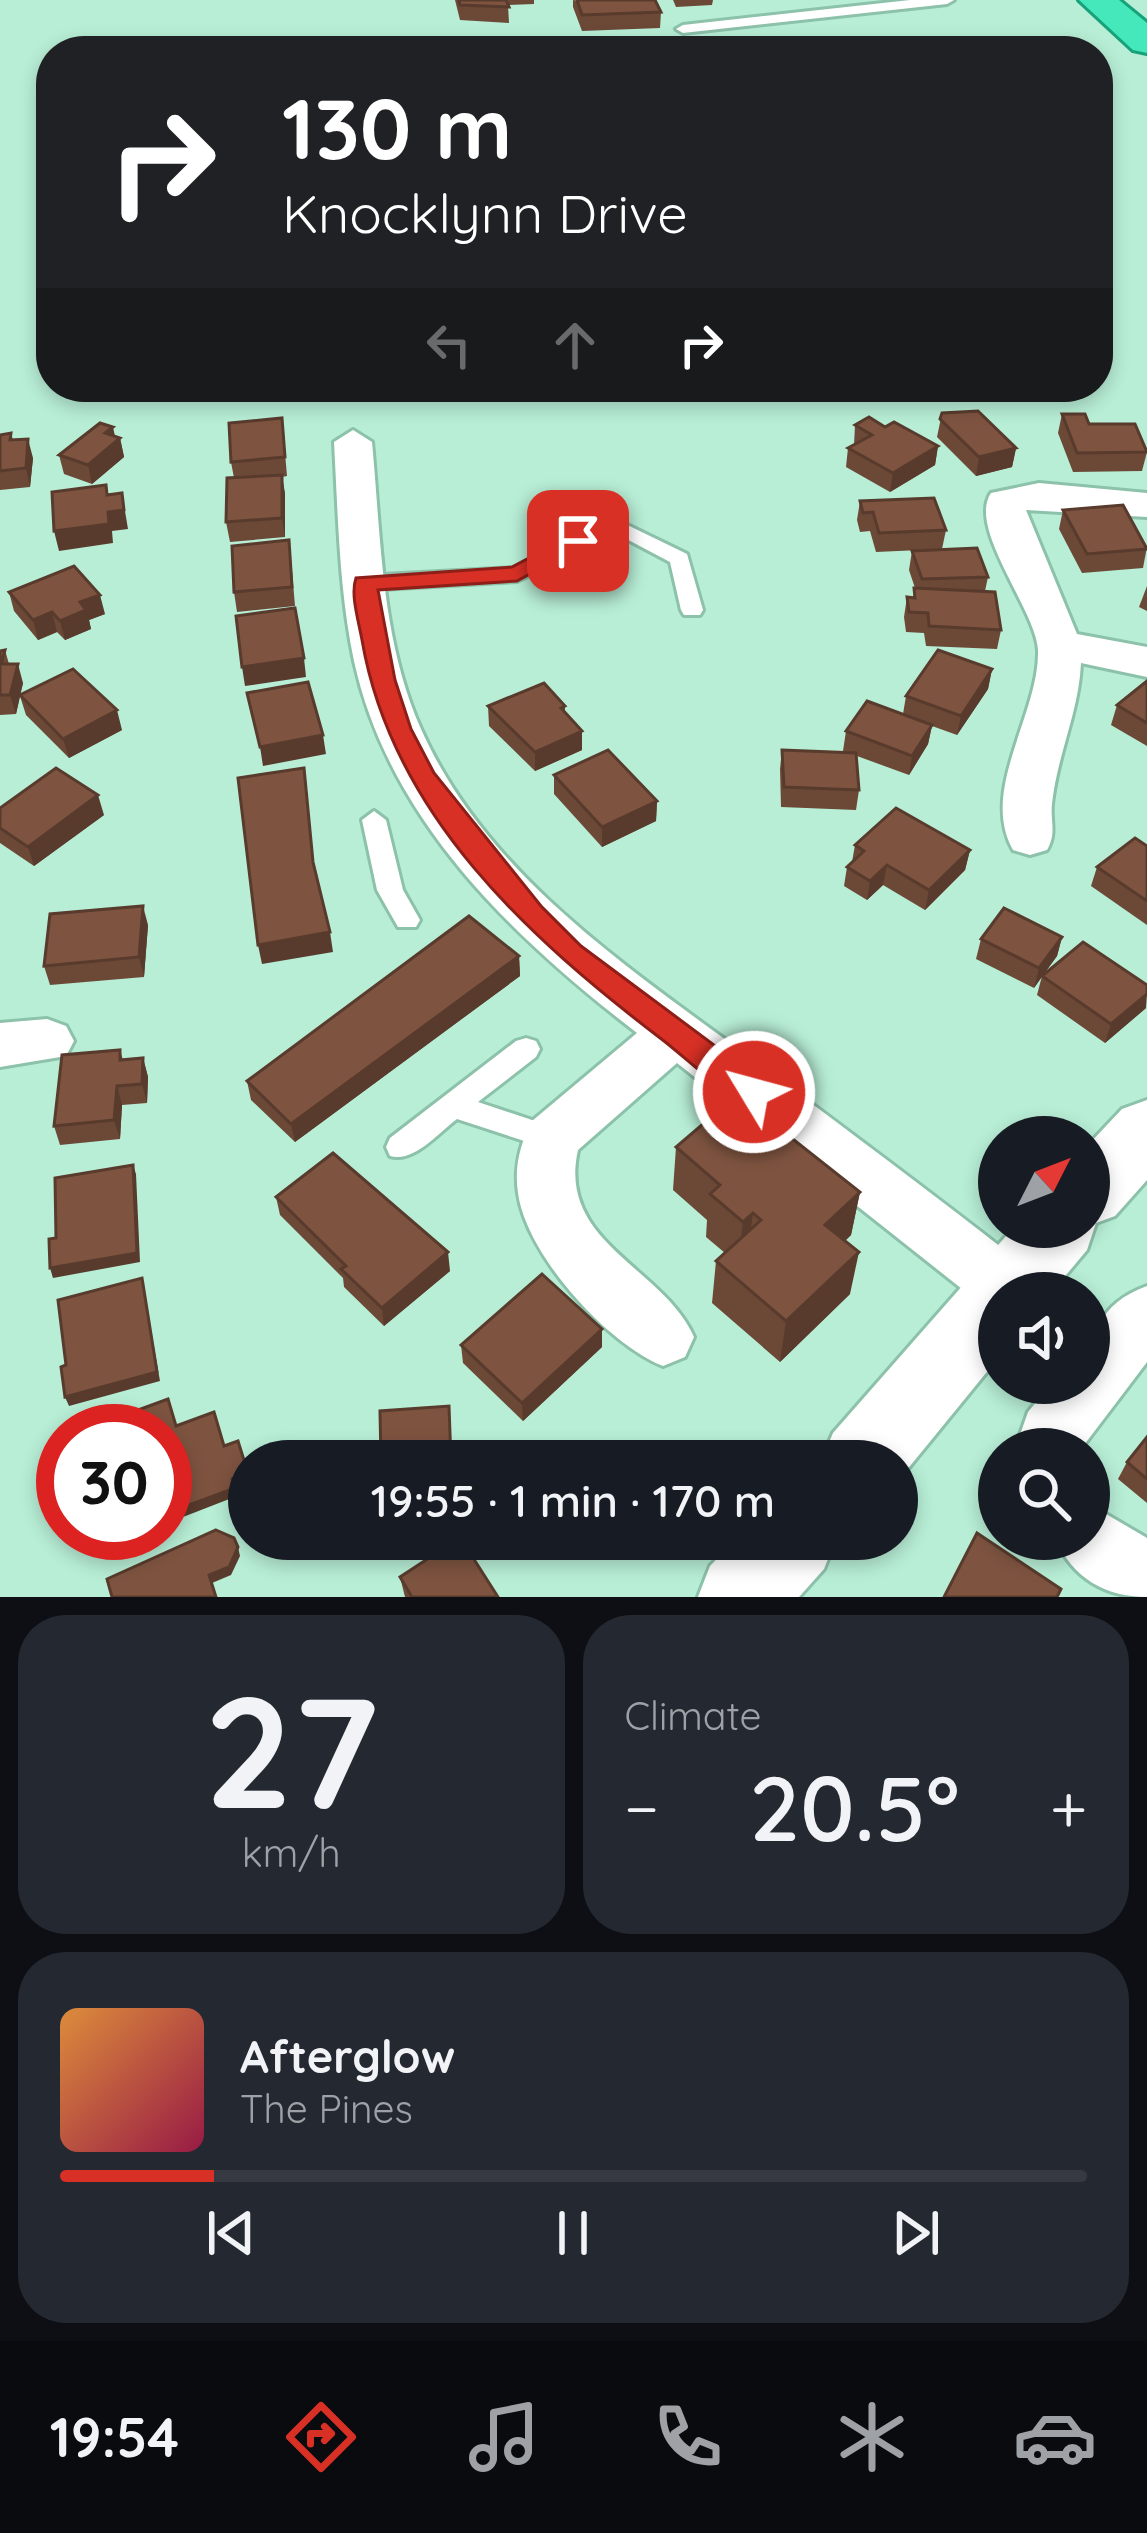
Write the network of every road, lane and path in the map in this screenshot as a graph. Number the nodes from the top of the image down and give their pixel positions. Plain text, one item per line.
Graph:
1 (946, 0) edge
2 (1097, 0) edge
3 (682, 29) dead end
4 (1147, 42) edge
5 (353, 442) dead end
6 (1147, 505) edge
7 (364, 583) junction
8 (692, 610) dead end
9 (1060, 645) junction
10 (1147, 662) edge
11 (374, 820) dead end
12 (1030, 837) dead end
13 (407, 920) dead end
14 (674, 1033) junction
15 (526, 1049) dead end
16 (454, 1106) junction
17 (1147, 1130) edge
18 (552, 1138) junction
19 (400, 1147) dead end
20 (1110, 1171) edge
21 (1042, 1248) edge
22 (1022, 1272) edge
23 (978, 1273) edge
24 (1147, 1314) edge
25 (978, 1325) edge
26 (663, 1337) dead end
27 (1056, 1428) edge
28 (880, 1440) edge
29 (1110, 1553) edge
30 (775, 1560) edge
31 (1147, 1580) edge
32 (741, 1597) edge

1 - 3 lane
2 - 4 highway
5 - 7 street
6 - 9 street
7 - 8 lane
7 - 14 street
9 - 10 street
9 - 12 street
11 - 13 lane
14 - 18 street
14 - 23 street
15 - 16 lane
16 - 18 lane
16 - 19 lane
17 - 20 street
18 - 26 street
21 - 22 street
24 - 27 street
25 - 28 street
29 - 31 street
30 - 32 street

